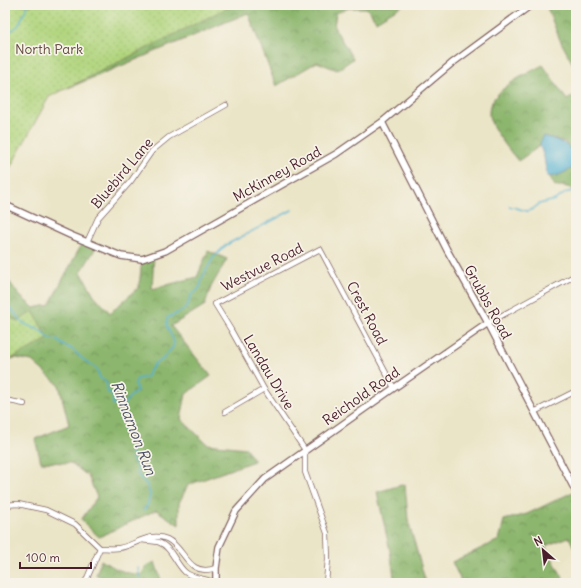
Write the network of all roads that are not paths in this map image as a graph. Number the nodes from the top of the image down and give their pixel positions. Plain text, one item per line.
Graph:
1 (531, 5) edge
2 (226, 105) dead end
3 (382, 122) junction
4 (5, 205) edge
5 (87, 242) junction
6 (320, 249) joint
7 (576, 275) edge
8 (215, 304) joint
9 (488, 323) junction
10 (394, 388) junction
11 (264, 389) junction
12 (576, 391) edge
13 (5, 403) edge
14 (24, 404) dead end
15 (225, 412) dead end
16 (534, 412) junction
17 (305, 450) junction
18 (576, 478) edge
19 (570, 481) junction
20 (576, 492) edge
21 (5, 505) edge
22 (142, 540) junction
23 (100, 548) junction
24 (216, 568) junction
25 (85, 583) edge
26 (215, 583) edge
27 (326, 583) edge

1 - 3 street, McKinney Road
2 - 5 street, Bluebird Lane
3 - 5 street, McKinney Road
3 - 9 street, Grubbs Road
4 - 5 street, McKinney Road
6 - 8 street, Westvue Road
6 - 10 street, Crest Road
7 - 9 street, Reichold Road
8 - 11 street, Landau Drive
9 - 10 street, Reichold Road
9 - 16 street, Grubbs Road
10 - 17 street, Reichold Road
11 - 15 street
11 - 17 street, Landau Drive
12 - 16 street
13 - 14 street
16 - 19 street, Grubbs Road
17 - 24 street, Reichold Road
17 - 27 street
18 - 19 street
19 - 20 street, Grubbs Road
21 - 23 street
22 - 23 street
22 - 24 street
22 - 26 street
23 - 25 street
24 - 26 street, Reichold Road

